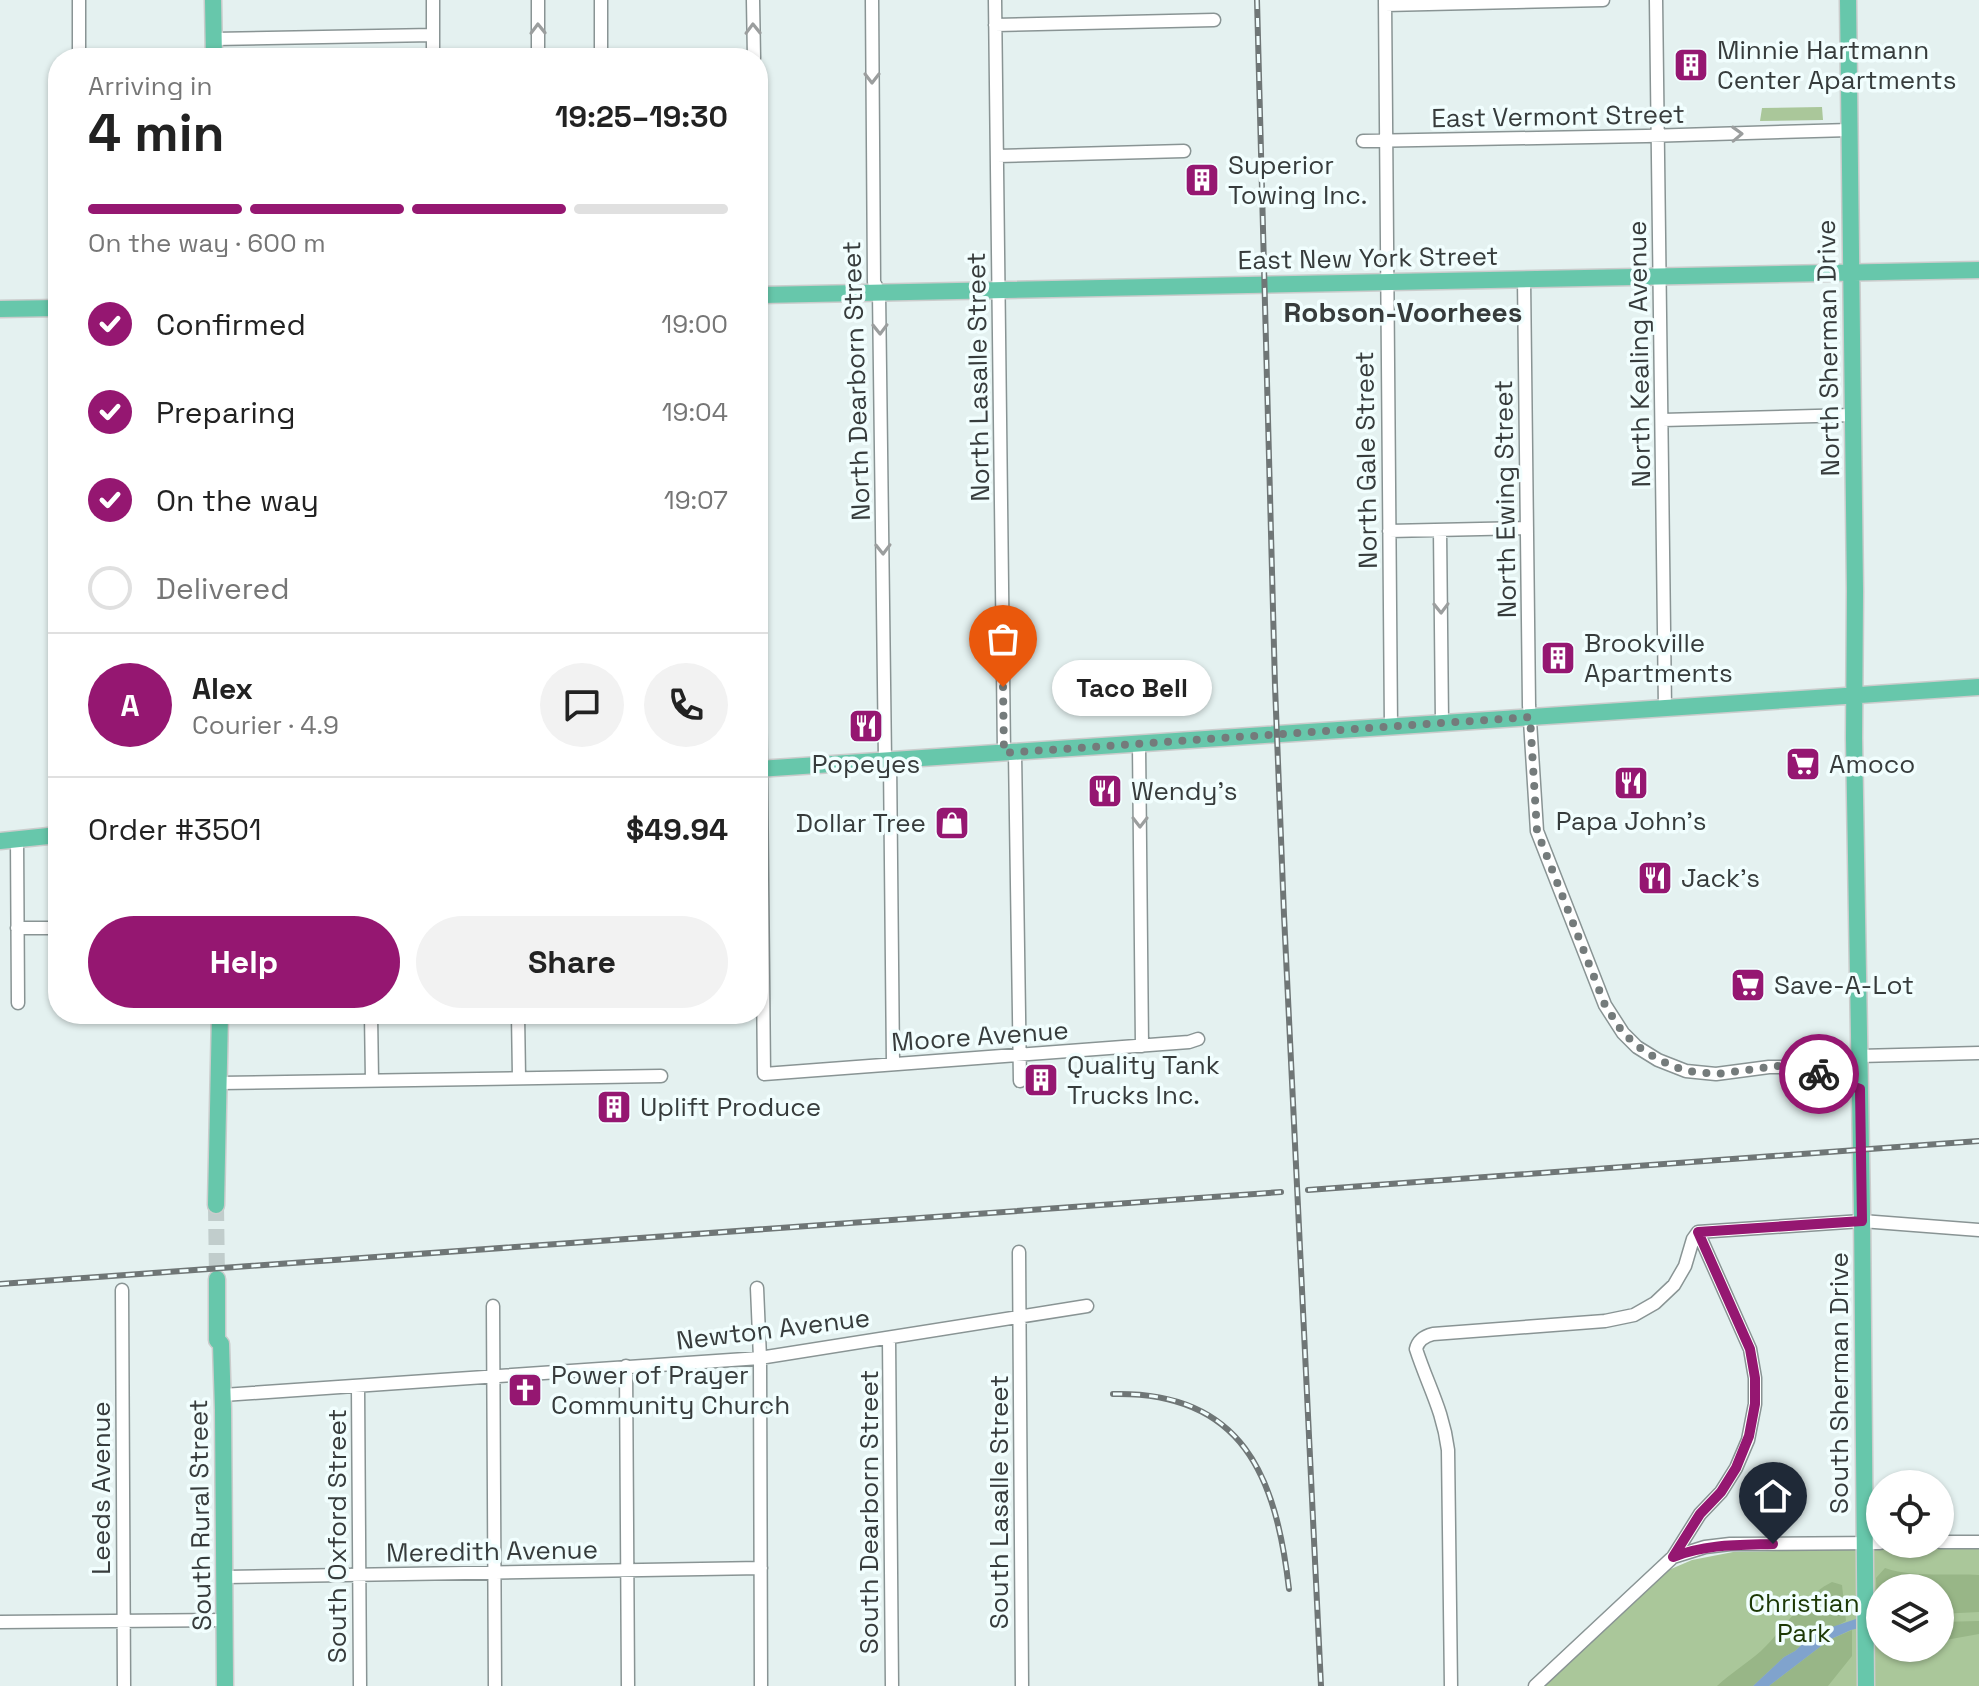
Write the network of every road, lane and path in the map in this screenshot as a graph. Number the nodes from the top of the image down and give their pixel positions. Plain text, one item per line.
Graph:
1 (79, 0) edge
2 (213, 0) edge
3 (433, 0) edge
4 (538, 0) edge
5 (601, 0) edge
6 (753, 0) edge
7 (872, 0) edge
8 (995, 0) edge
9 (1603, 0) edge
10 (1656, 0) edge
11 (1848, 0) edge
12 (1385, 3) edge
13 (1214, 20) dead end
14 (995, 25) junction
15 (433, 35) junction
16 (214, 39) junction
17 (79, 48) edge
18 (214, 48) edge
19 (433, 48) edge
20 (538, 48) edge
21 (601, 48) edge
22 (754, 48) edge
23 (1850, 130) junction
24 (1659, 136) junction
25 (1363, 141) dead end
26 (1386, 141) junction
27 (1184, 151) dead end
28 (997, 156) junction
29 (1979, 270) edge
30 (1851, 271) junction
31 (1660, 276) junction
32 (1524, 279) junction
33 (1386, 283) junction
34 (999, 289) junction
35 (879, 292) junction
36 (768, 295) edge
37 (48, 308) edge
38 (0, 309) edge
39 (1853, 415) junction
40 (1662, 420) junction
41 (1527, 528) junction
42 (1440, 530) junction
43 (1389, 531) junction
44 (1979, 687) edge
45 (1854, 696) junction
46 (1665, 709) junction
47 (1530, 717) junction
48 (1442, 723) junction
49 (1391, 727) junction
50 (1139, 744) junction
51 (1010, 752) junction
52 (887, 760) junction
53 (768, 768) edge
54 (48, 836) edge
55 (8, 840) edge
56 (17, 928) junction
57 (48, 928) edge
58 (18, 1003) dead end
59 (220, 1024) edge
60 (371, 1024) edge
61 (518, 1024) edge
62 (763, 1024) edge
63 (1198, 1039) dead end
64 (1142, 1046) junction
65 (1979, 1053) edge
66 (1019, 1055) junction
67 (1859, 1056) junction
68 (893, 1064) junction
69 (661, 1076) dead end
70 (519, 1077) junction
71 (372, 1080) junction
72 (1020, 1081) dead end
73 (219, 1083) junction
74 (1860, 1089) junction
75 (220, 1205) tunnel mouth
76 (1862, 1221) junction
77 (1979, 1230) edge
78 (1698, 1232) junction
79 (1019, 1252) dead end
80 (220, 1279) tunnel mouth
81 (757, 1288) dead end
82 (122, 1290) dead end
83 (493, 1306) dead end
84 (1087, 1306) dead end
85 (1019, 1317) junction
86 (889, 1338) junction
87 (760, 1358) junction
88 (626, 1366) junction
89 (492, 1376) junction
90 (358, 1386) junction
91 (223, 1395) junction
92 (1870, 1470) edge
93 (1954, 1542) edge
94 (1979, 1542) edge
95 (1866, 1544) edge
96 (1673, 1557) junction
97 (1870, 1558) edge
98 (761, 1568) junction
99 (627, 1570) junction
100 (494, 1572) junction
101 (359, 1575) junction
102 (225, 1577) junction
103 (123, 1620) junction
104 (225, 1620) junction
105 (0, 1622) edge
106 (124, 1686) edge
107 (225, 1686) edge
108 (360, 1686) edge
109 (495, 1686) edge
110 (628, 1686) edge
111 (761, 1686) edge
112 (892, 1686) edge
113 (1022, 1686) edge
114 (1451, 1686) edge
115 (1535, 1686) edge
116 (1866, 1686) edge

1 - 17 street
2 - 16 main road
3 - 15 street
20 -> 4 street
5 - 21 street
22 -> 6 street
7 -> 35 street, North Dearborn Street
8 - 14 street, North Lasalle Street
9 - 12 street
10 - 24 street, North Kealing Avenue
11 - 23 main road, North Sherman Drive
12 - 26 street, North Gale Street
13 - 14 street
14 - 28 street, North Lasalle Street
15 - 16 street
15 - 19 street
16 - 18 main road
24 -> 23 street, East Vermont Street
23 - 30 main road, North Sherman Drive
24 - 26 street, East Vermont Street
24 - 31 street, North Kealing Avenue
25 - 26 street, East Vermont Street
26 - 33 street, North Gale Street
27 - 28 street
28 - 34 street, North Lasalle Street
29 - 30 main road, East New York Street
30 - 31 main road, East New York Street
30 - 39 main road, North Sherman Drive
31 - 32 main road, East New York Street
31 - 40 street, North Kealing Avenue
32 - 33 main road, East New York Street
32 - 41 street, North Ewing Street
33 - 34 main road, East New York Street
33 - 43 street, North Gale Street
34 - 35 main road, East New York Street
34 - 51 street, North Lasalle Street
35 - 36 main road, East New York Street
35 -> 52 street, North Dearborn Street
37 - 38 main road
39 - 40 street
39 - 45 main road, North Sherman Drive
40 - 46 street, North Kealing Avenue
41 - 42 street
41 - 47 street, North Ewing Street
42 - 43 street
42 -> 48 street
43 - 49 street, North Gale Street
44 - 45 main road
45 - 46 main road
45 - 67 main road, South Sherman Drive
46 - 47 main road
47 - 48 main road
47 - 74 street, North Ewing Street
48 - 49 main road
49 - 50 main road
50 - 51 main road
50 -> 64 street
51 - 52 main road
51 - 66 street
52 - 53 main road
52 - 68 street
54 - 55 main road
55 - 56 street
56 - 57 street
56 - 58 street
59 - 73 main road
60 - 71 street
61 - 70 street
62 - 68 street, Moore Avenue
63 - 64 street, Moore Avenue
64 - 66 street, Moore Avenue
65 - 67 street
66 - 68 street, Moore Avenue
66 - 72 street
67 - 74 main road, South Sherman Drive
69 - 70 street
70 - 71 street
71 - 73 street
73 - 75 main road
74 - 76 main road, South Sherman Drive
76 - 77 street
76 - 78 street
76 - 92 main road, South Sherman Drive
78 - 96 street
78 - 114 street
79 - 85 street, South Lasalle Street
80 - 91 main road, South Rural Street
81 - 87 street
82 - 103 street, Leeds Avenue
83 - 89 street
84 - 85 street, Newton Avenue
85 - 86 street, Newton Avenue
85 - 113 street, South Lasalle Street
86 - 87 street, Newton Avenue
86 - 112 street, South Dearborn Street
87 - 88 street, Newton Avenue
87 - 98 street
88 - 89 street, Newton Avenue
88 - 99 street
89 - 90 street, Newton Avenue
89 - 100 street
90 - 91 street, Newton Avenue
90 - 101 street, South Oxford Street
91 - 102 main road, South Rural Street
93 - 94 street
95 - 96 street
96 - 115 street
97 - 116 main road, South Sherman Drive
98 - 99 street, Meredith Avenue
98 - 111 street
99 - 100 street, Meredith Avenue
99 - 110 street
100 - 101 street, Meredith Avenue
100 - 109 street
101 - 102 street, Meredith Avenue
101 - 108 street, South Oxford Street
102 - 104 main road, South Rural Street
103 - 104 street
103 - 105 street
103 - 106 street, Leeds Avenue
104 - 107 main road, South Rural Street

